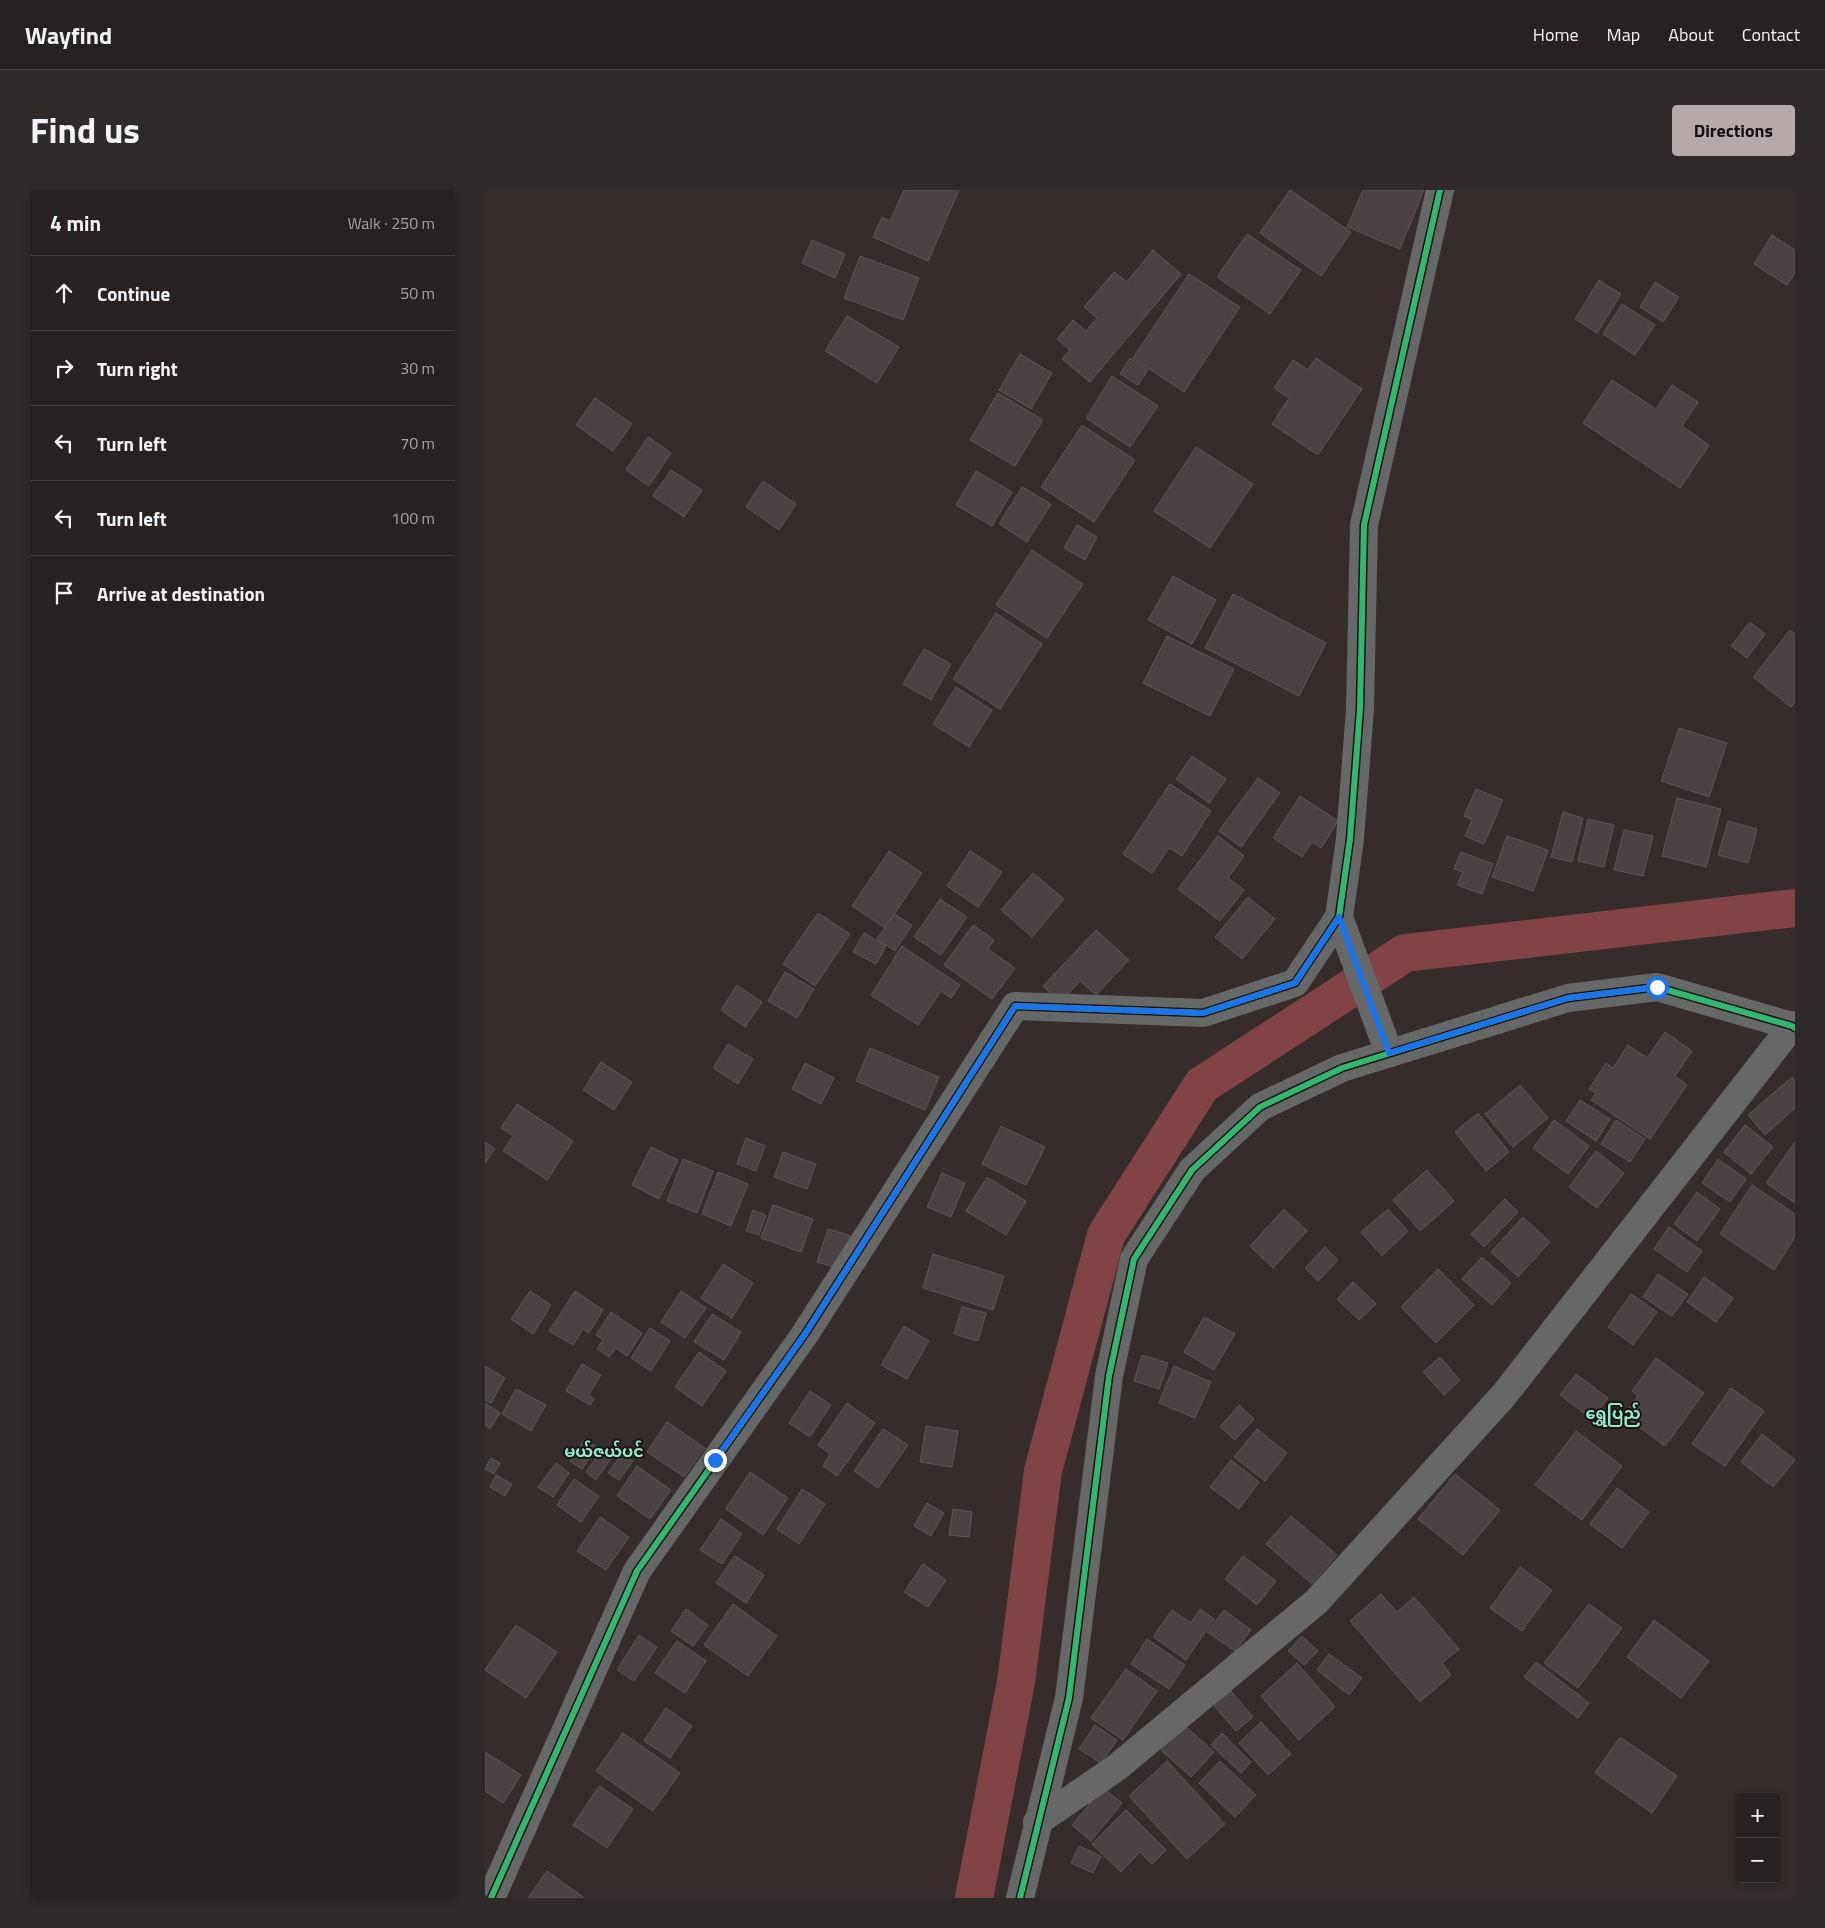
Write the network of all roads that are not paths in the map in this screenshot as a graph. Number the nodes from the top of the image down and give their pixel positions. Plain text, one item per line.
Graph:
1 (1440, 190) edge
2 (1339, 917) junction
3 (1794, 1026) edge
4 (1389, 1053) junction
5 (1037, 1822) junction
6 (491, 1898) edge
7 (1020, 1898) edge

1 - 2 street
2 - 4 street
2 - 6 street
3 - 4 street
3 - 5 street
4 - 5 street
5 - 7 street

